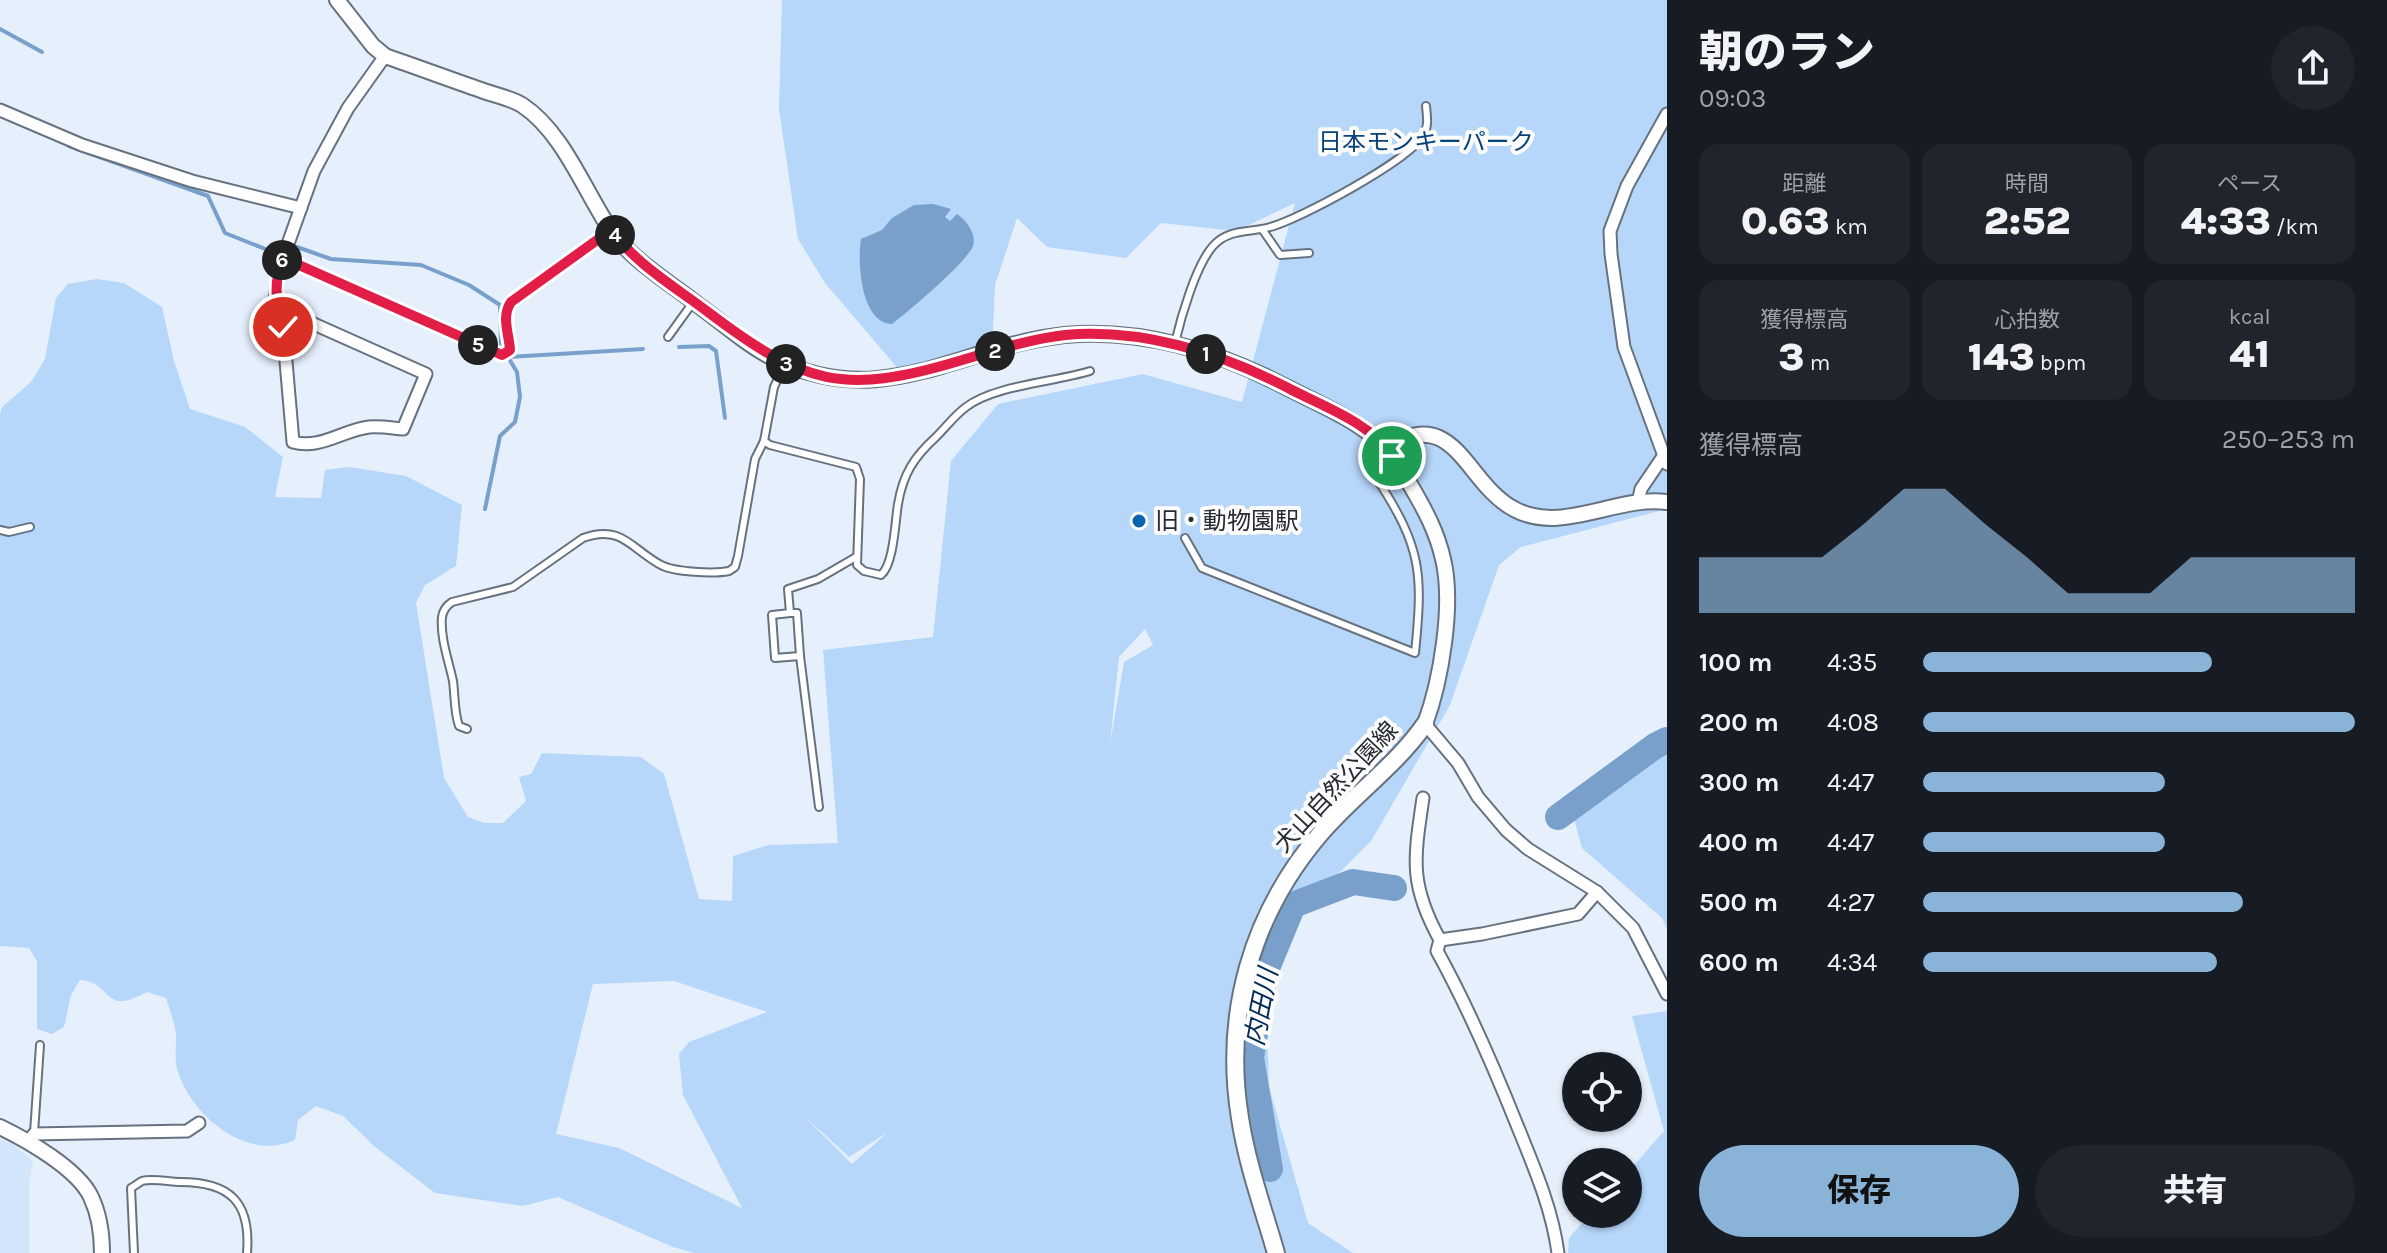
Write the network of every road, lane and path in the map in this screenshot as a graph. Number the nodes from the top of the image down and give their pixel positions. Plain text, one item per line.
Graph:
1 (337, 0) edge
2 (385, 56) junction
3 (1426, 106) dead end
4 (0, 110) edge
5 (1667, 114) edge
6 (301, 208) junction
7 (1262, 229) junction
8 (611, 230) junction
9 (1309, 253) dead end
10 (283, 258) junction
11 (694, 301) junction
12 (384, 303) joint
13 (278, 308) junction
14 (668, 337) dead end
15 (1175, 343) junction
16 (779, 361) junction
17 (1090, 371) dead end
18 (764, 441) junction
19 (1390, 452) junction
20 (1665, 459) edge
21 (1638, 502) junction
22 (1667, 502) edge
23 (30, 527) dead end
24 (0, 530) edge
25 (1185, 538) dead end
26 (856, 557) junction
27 (790, 613) junction
28 (800, 656) junction
29 (1425, 724) junction
30 (467, 729) dead end
31 (1423, 798) dead end
32 (819, 807) dead end
33 (1597, 892) junction
34 (1440, 940) junction
35 (1667, 994) edge
36 (40, 1045) dead end
37 (199, 1123) dead end
38 (0, 1127) edge
39 (31, 1138) junction
40 (102, 1253) edge
41 (134, 1253) edge
42 (247, 1253) edge
43 (1276, 1253) edge
44 (1558, 1253) edge

1 - 2 street
2 - 6 street
2 - 8 street
3 - 7 lane
4 - 6 street
5 - 20 street
6 - 10 street
7 - 9 lane
7 - 15 lane
8 - 11 street
8 - 12 street
10 - 12 lane
10 - 13 street
11 - 14 lane
11 - 16 street
13 - 13 street
15 - 16 street
15 - 19 street
16 - 18 lane
17 - 26 lane
18 - 26 lane
18 - 30 lane
19 - 21 street
19 - 25 lane
19 - 29 street
20 - 21 street
21 - 22 street
23 - 24 lane
26 - 27 lane
27 - 28 lane
27 - 28 lane
28 - 32 lane
29 - 33 street
29 - 43 main road, 犬山自然公園線
31 - 34 street
33 - 34 street
33 - 35 street
34 - 44 street
36 - 39 lane
37 - 39 street
38 - 39 street
39 - 40 street
41 - 42 lane

